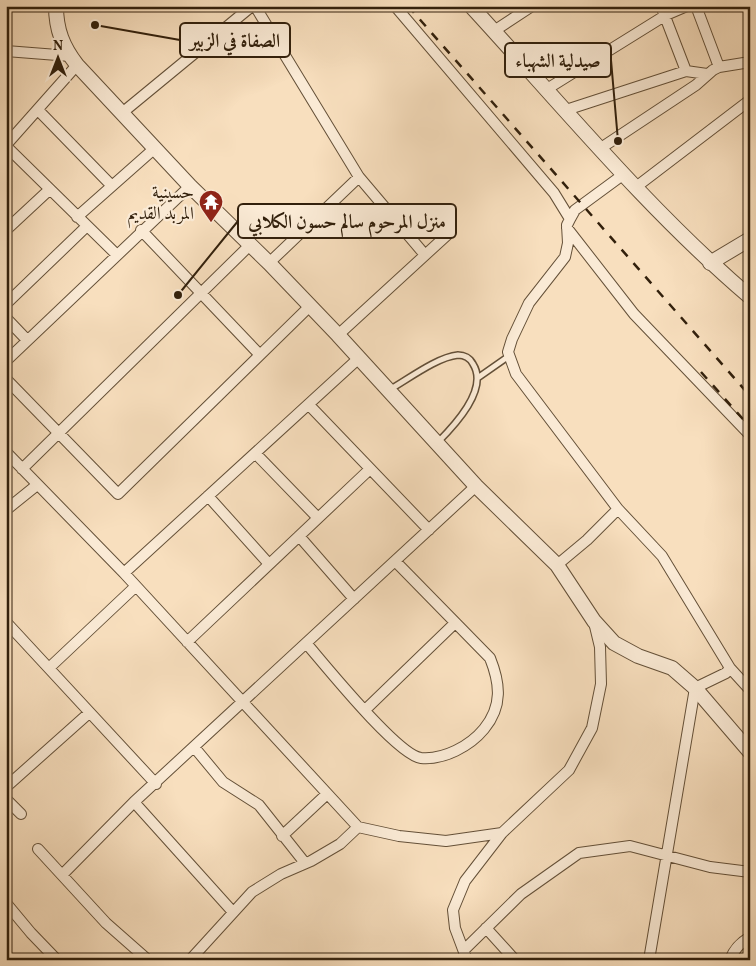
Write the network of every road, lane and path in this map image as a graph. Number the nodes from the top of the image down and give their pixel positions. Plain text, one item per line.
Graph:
1 (56, 6) edge
2 (254, 6) edge
3 (394, 6) edge
4 (471, 6) edge
5 (532, 6) edge
6 (687, 6) edge
7 (696, 6) edge
8 (664, 11) edge
9 (494, 30) junction
10 (6, 51) edge
11 (74, 61) junction
12 (750, 62) edge
13 (719, 67) junction
14 (686, 71) junction
15 (707, 74) junction
16 (547, 89) junction
17 (750, 100) edge
18 (38, 110) junction
19 (566, 110) junction
20 (122, 113) junction
21 (6, 146) edge
22 (155, 148) junction
23 (601, 148) junction
24 (624, 174) junction
25 (359, 176) junction
26 (112, 186) junction
27 (190, 186) junction
28 (636, 187) junction
29 (49, 190) junction
30 (77, 217) junction
31 (568, 223) junction
32 (87, 226) junction
33 (6, 230) edge
34 (141, 230) junction
35 (447, 234) dead end
36 (750, 239) edge
37 (250, 245) junction
38 (116, 254) junction
39 (425, 255) junction
40 (269, 263) junction
41 (710, 263) junction
42 (200, 292) junction
43 (750, 297) edge
44 (6, 304) edge
45 (310, 306) junction
46 (6, 318) edge
47 (338, 335) junction
48 (27, 340) junction
49 (260, 354) junction
50 (509, 356) junction
51 (359, 358) junction
52 (6, 361) edge
53 (479, 377) junction
54 (6, 379) edge
55 (389, 391) junction
56 (308, 405) junction
57 (59, 435) junction
58 (750, 435) edge
59 (437, 443) junction
60 (6, 452) edge
61 (256, 453) junction
62 (22, 468) junction
63 (370, 469) junction
64 (37, 485) junction
65 (476, 486) junction
66 (208, 496) junction
67 (618, 509) junction
68 (6, 510) edge
69 (318, 518) junction
70 (429, 530) junction
71 (299, 536) junction
72 (395, 561) junction
73 (269, 564) junction
74 (557, 565) junction
75 (124, 573) junction
76 (136, 586) junction
77 (354, 599) junction
78 (594, 621) junction
79 (6, 622) edge
80 (454, 624) junction
81 (187, 642) junction
82 (306, 643) junction
83 (48, 668) junction
84 (730, 668) junction
85 (695, 688) junction
86 (750, 690) edge
87 (242, 702) junction
88 (365, 710) junction
89 (89, 712) junction
90 (194, 747) junction
91 (750, 752) edge
92 (156, 784) junction
93 (6, 787) edge
94 (327, 794) junction
95 (6, 799) edge
96 (134, 802) junction
97 (21, 814) dead end
98 (358, 827) junction
99 (502, 833) junction
100 (282, 836) junction
101 (38, 849) dead end
102 (667, 856) junction
103 (305, 864) junction
104 (750, 872) edge
105 (62, 875) junction
106 (6, 903) edge
107 (232, 911) junction
108 (486, 928) junction
109 (750, 937) edge
110 (466, 955) edge
111 (57, 960) edge
112 (148, 960) edge
113 (190, 960) edge
114 (515, 960) edge
115 (649, 960) edge
116 (730, 960) edge

1 - 11 street
2 - 20 street
2 - 25 street
3 - 31 street
4 - 9 street
5 - 9 street
6 - 8 street
7 - 13 street
8 - 14 street
8 - 16 street
9 - 16 street
10 - 11 street
11 - 18 street
11 - 20 street
12 - 13 street
13 - 15 street
14 - 15 street
14 - 19 street
15 - 23 street
16 - 19 street
17 - 28 street
18 - 21 street
18 - 26 street
19 - 23 street
20 - 22 street
21 - 29 street
22 - 26 street
22 - 27 street
23 - 24 street
24 - 28 street
24 - 31 street
25 - 39 street
25 - 40 street
26 - 30 street
27 - 34 street
27 - 37 street
28 - 41 street
29 - 30 street
29 - 33 street
30 - 32 street
31 - 50 street
31 - 58 street
32 - 38 street
32 - 44 street
34 - 38 street
34 - 42 street
35 - 39 street
36 - 41 street
37 - 40 street
37 - 42 street
38 - 48 street
39 - 47 street
40 - 45 street
41 - 43 street
42 - 49 street
42 - 57 street
45 - 47 street
45 - 49 street
46 - 48 street
47 - 51 street
48 - 52 street
49 - 57 street
50 - 53 lane
50 - 67 street
51 - 55 street
51 - 56 street
53 - 55 lane
53 - 59 lane
54 - 57 street
55 - 59 street
56 - 61 street
56 - 63 street
57 - 62 street
59 - 65 street
60 - 62 street
61 - 66 street
61 - 69 street
62 - 64 street
63 - 69 street
63 - 70 street
64 - 68 street
64 - 75 street
65 - 70 street
65 - 74 street
66 - 73 street
66 - 75 street
67 - 74 street
67 - 84 street
69 - 71 street
70 - 72 street
71 - 73 street
71 - 77 street
72 - 77 street
72 - 80 street
73 - 81 street
74 - 78 street
75 - 76 street
76 - 81 street
76 - 83 street
77 - 82 street
78 - 85 street
78 - 99 street
79 - 83 street
80 - 88 street
80 - 88 street
81 - 87 street
82 - 87 street
82 - 88 street
83 - 89 street
84 - 85 street
84 - 86 street
85 - 91 street
85 - 102 street
87 - 90 street
87 - 94 street
89 - 92 street
89 - 93 street
90 - 92 street
90 - 100 street
92 - 96 street
94 - 98 street
94 - 100 street
95 - 97 street
96 - 105 street
96 - 107 street
98 - 99 street
98 - 103 street
99 - 110 street
100 - 103 street
101 - 105 street
102 - 104 street
102 - 108 street
102 - 115 street
103 - 107 street
105 - 112 street
106 - 111 street
107 - 113 street
108 - 110 street
108 - 114 street
109 - 116 street

